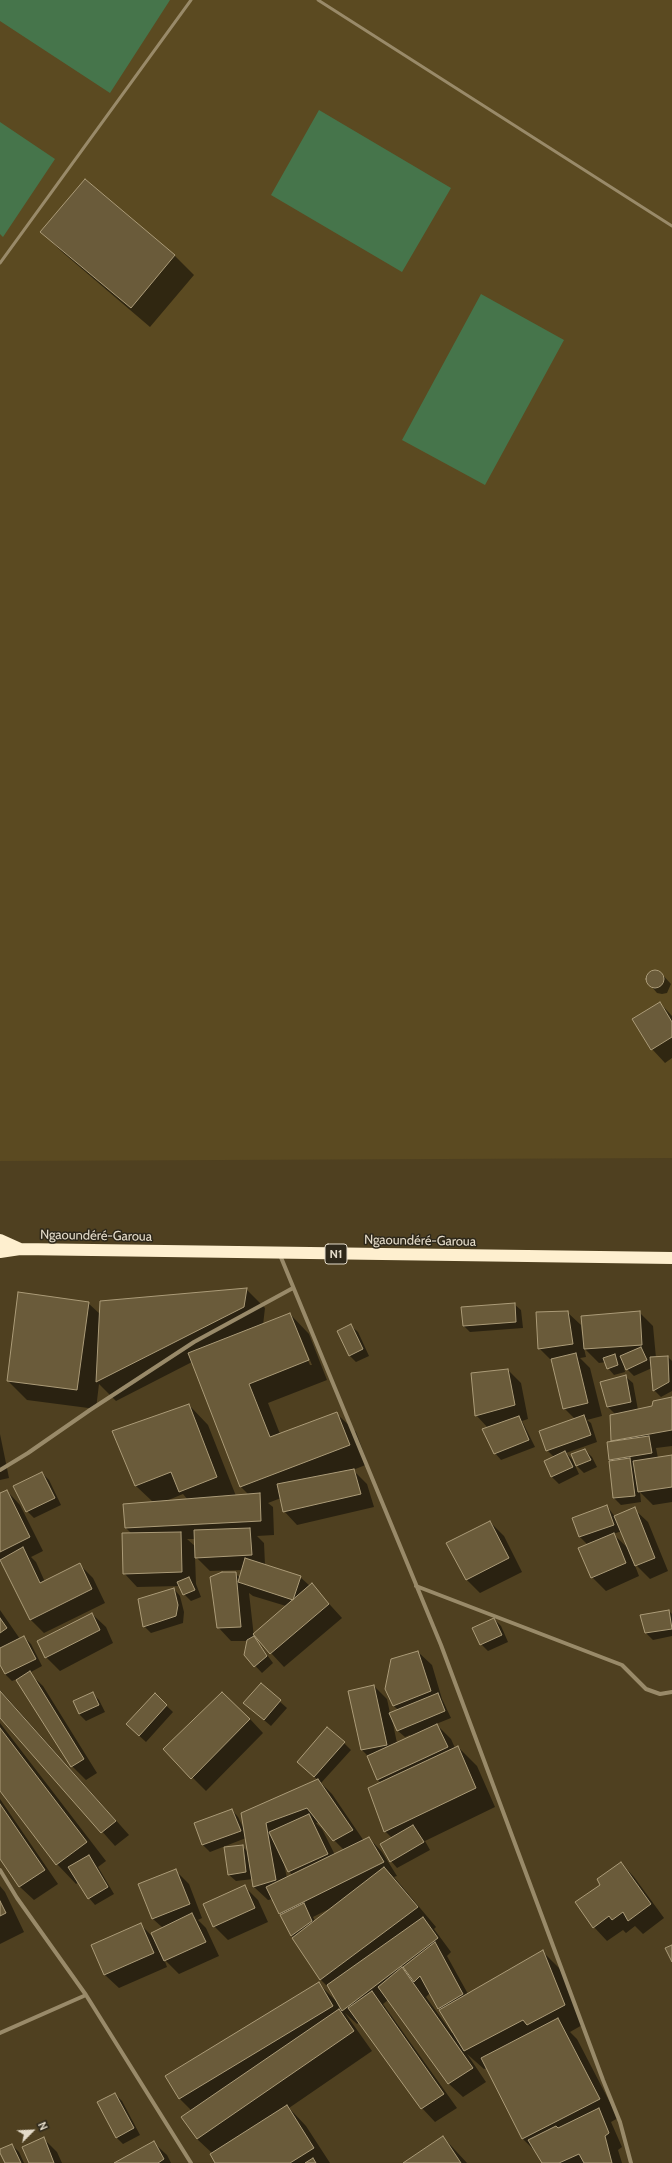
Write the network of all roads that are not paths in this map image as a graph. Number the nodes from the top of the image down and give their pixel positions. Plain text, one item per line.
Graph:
1 (191, 0) edge
2 (318, 0) edge
3 (672, 226) edge
4 (0, 263) edge
5 (0, 1240) edge
6 (20, 1249) junction
7 (0, 1252) edge
8 (279, 1253) junction
9 (0, 1258) edge
10 (672, 1258) edge
11 (293, 1288) junction
12 (0, 1470) edge
13 (416, 1586) junction
14 (672, 1692) edge
15 (0, 1870) edge
16 (86, 1995) junction
17 (0, 2033) edge
18 (191, 2163) edge
19 (631, 2163) edge

1 - 4 lane
2 - 3 lane
5 - 6 highway
6 - 7 highway, Ngaoundéré-Garoua / N1
6 - 8 highway, Ngaoundéré-Garoua / N1
6 - 9 highway
8 - 10 highway, Ngaoundéré-Garoua / N1
8 - 11 street
11 - 12 street
11 - 13 street
13 - 14 street
13 - 19 street
15 - 16 street
16 - 17 street
16 - 18 street

